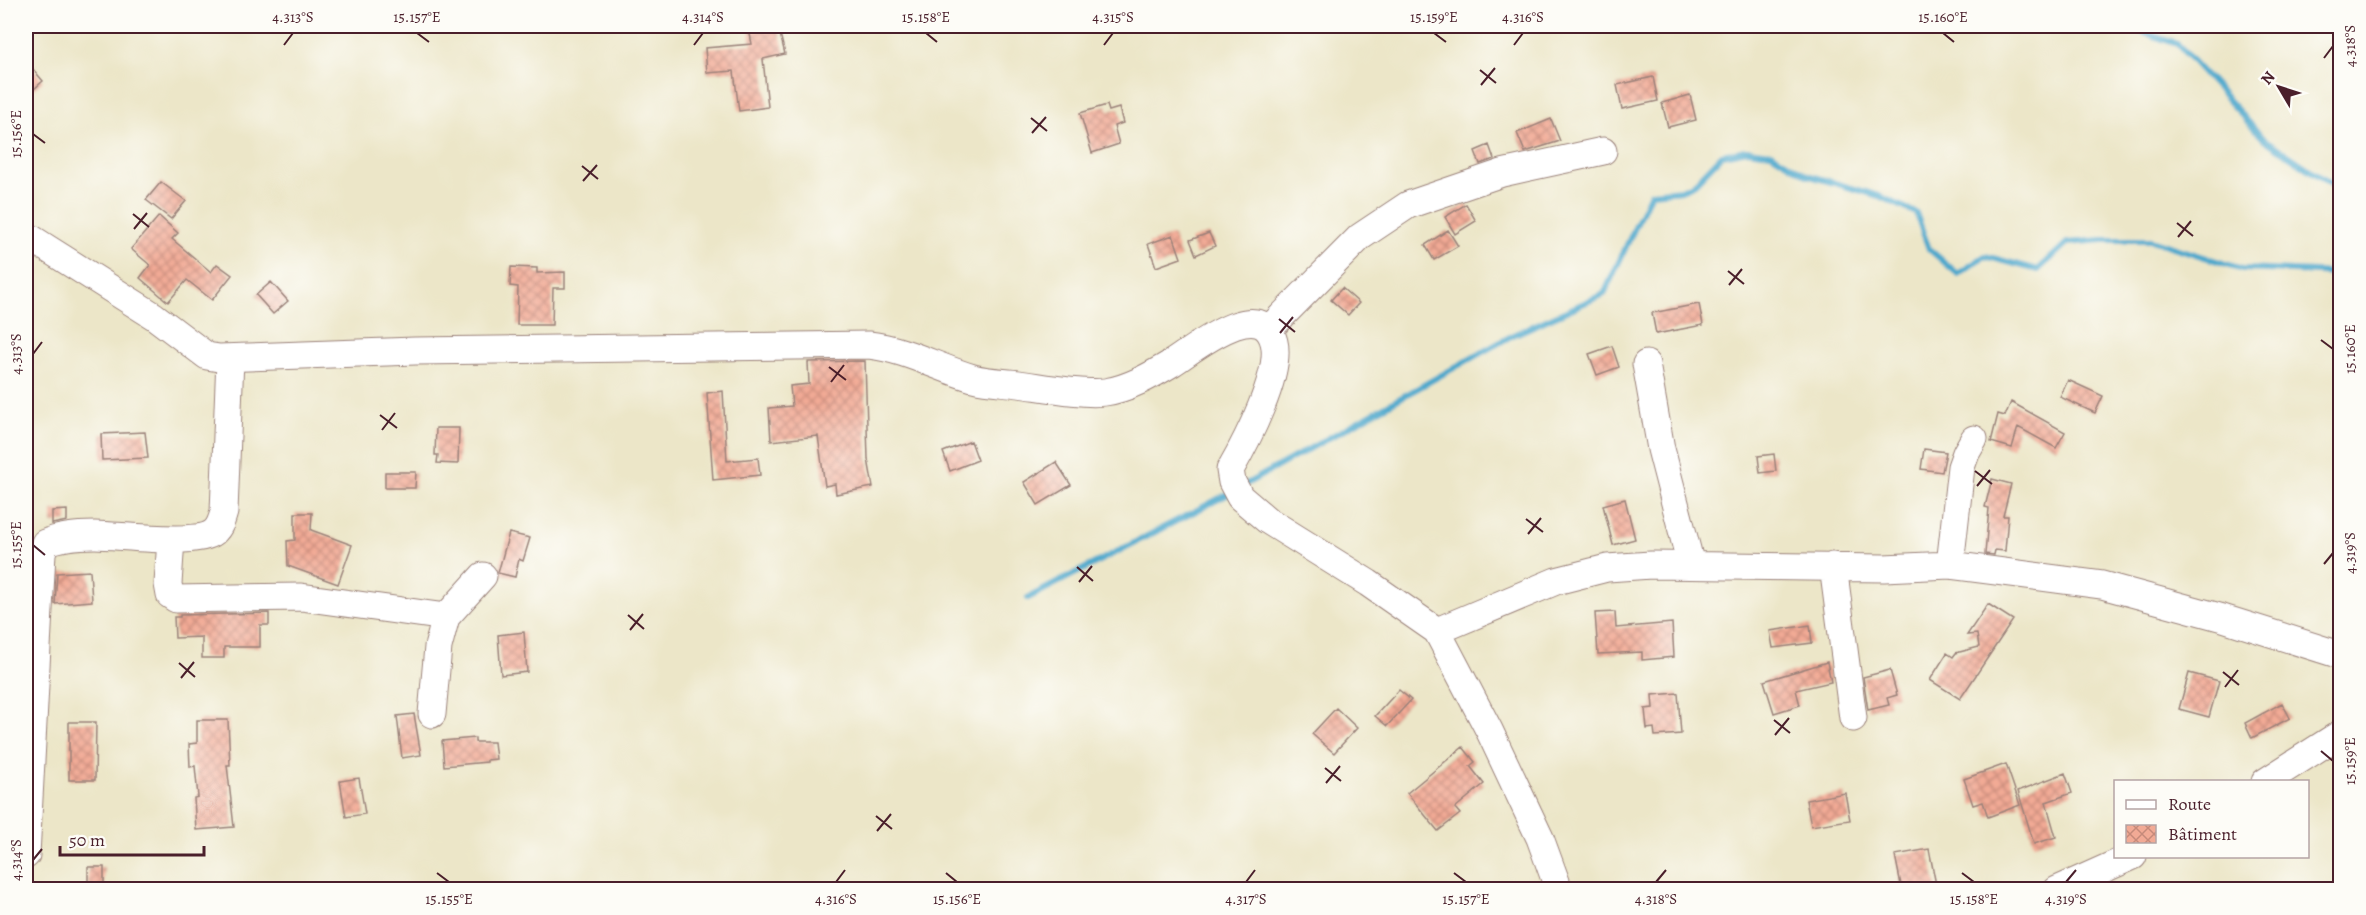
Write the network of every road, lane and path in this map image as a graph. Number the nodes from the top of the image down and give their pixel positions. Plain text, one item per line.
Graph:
1 (1603, 151) dead end
2 (26, 235) edge
3 (1268, 330) junction
4 (230, 358) junction
5 (1646, 364) dead end
6 (1974, 439) dead end
7 (171, 539) junction
8 (1691, 565) junction
9 (1950, 565) junction
10 (1833, 566) junction
11 (483, 576) dead end
12 (446, 617) junction
13 (1437, 632) junction
14 (2340, 655) edge
15 (432, 714) dead end
16 (1852, 718) dead end
17 (2340, 734) edge
18 (2268, 780) edge
19 (26, 855) edge
20 (2129, 858) edge
21 (1558, 890) edge
22 (2057, 890) edge

1 - 3 street
2 - 4 street
3 - 4 street
3 - 13 street
4 - 7 street
5 - 8 street
6 - 9 street
7 - 12 street
7 - 19 street
8 - 10 street
8 - 13 street
9 - 10 street
9 - 14 street
10 - 16 street
11 - 12 street
12 - 15 street
13 - 21 street
17 - 18 street
20 - 22 street

